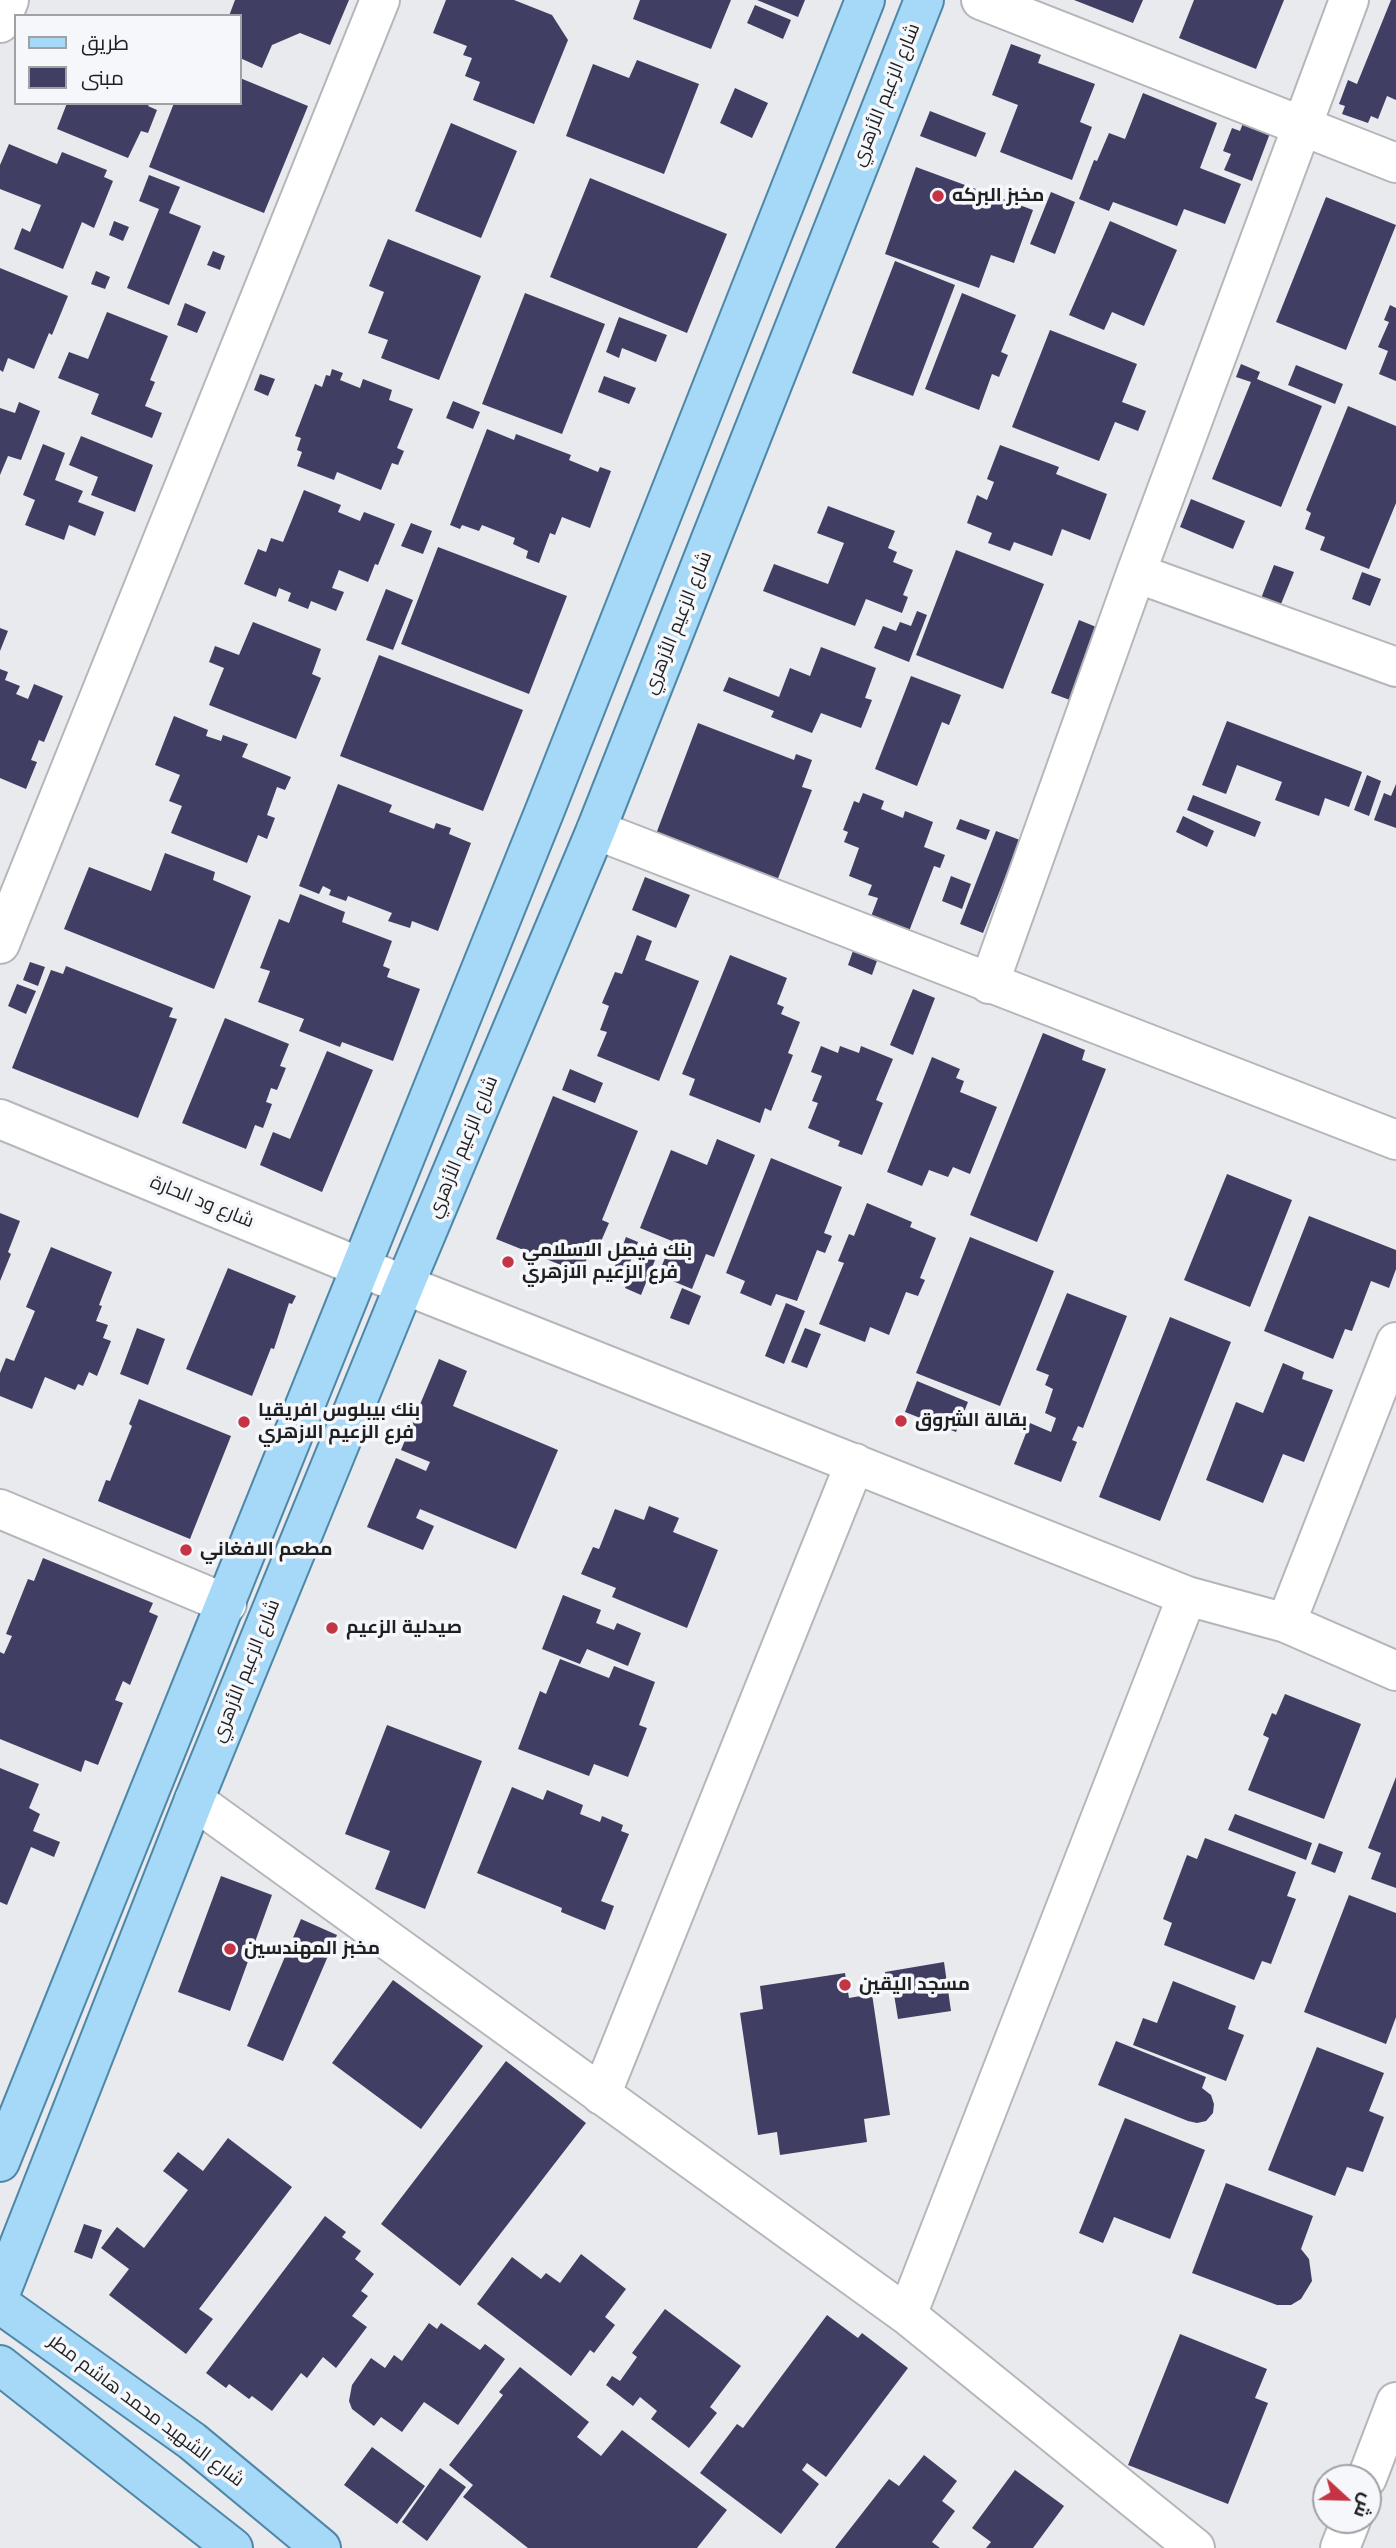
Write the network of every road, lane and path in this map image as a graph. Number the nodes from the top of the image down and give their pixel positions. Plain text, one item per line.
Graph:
1 (9, 0) edge
2 (380, 0) edge
3 (865, 0) edge
4 (924, 0) edge
5 (981, 0) edge
6 (1349, 0) edge
7 (0, 23) edge
8 (1301, 125) junction
9 (1396, 163) edge
10 (1136, 573) junction
11 (1396, 667) edge
12 (596, 830) junction
13 (0, 944) edge
14 (989, 984) junction
15 (0, 1119) edge
16 (1396, 1140) edge
17 (362, 1268) junction
18 (405, 1284) junction
19 (1396, 1342) edge
20 (855, 1463) junction
21 (0, 1509) edge
22 (1187, 1596) junction
23 (227, 1604) junction
24 (1286, 1623) junction
25 (1396, 1671) edge
26 (194, 1800) junction
27 (601, 2095) junction
28 (0, 2162) edge
29 (0, 2294) edge
30 (0, 2304) edge
31 (906, 2315) junction
32 (0, 2365) edge
33 (1396, 2402) edge
34 (1372, 2464) edge
35 (233, 2548) edge
36 (321, 2548) edge
37 (1195, 2548) edge

1 - 7 street
2 - 13 street
3 - 17 main road
4 - 12 main road, شارع الزعيم الأزهري
5 - 8 street
6 - 8 street
8 - 9 street
8 - 10 street
10 - 11 street
10 - 14 street
12 - 14 street
12 - 18 main road, شارع الزعيم الأزهري
14 - 16 street
15 - 17 street, شارع ود الحارة
17 - 18 street, شارع ود الحارة
17 - 23 main road
18 - 20 street, شارع ود الحارة
18 - 26 main road, شارع الزعيم الأزهري
19 - 24 street
20 - 22 street, شارع ود الحارة
20 - 27 street
21 - 23 street
22 - 24 street, شارع ود الحارة
22 - 31 street
23 - 28 main road
24 - 25 street, شارع ود الحارة
26 - 27 street
26 - 29 main road, شارع الزعيم الأزهري
27 - 31 street
30 - 36 main road, شارع الشهيد محمد هاشم مطر
31 - 37 street
32 - 35 main road
33 - 34 street

